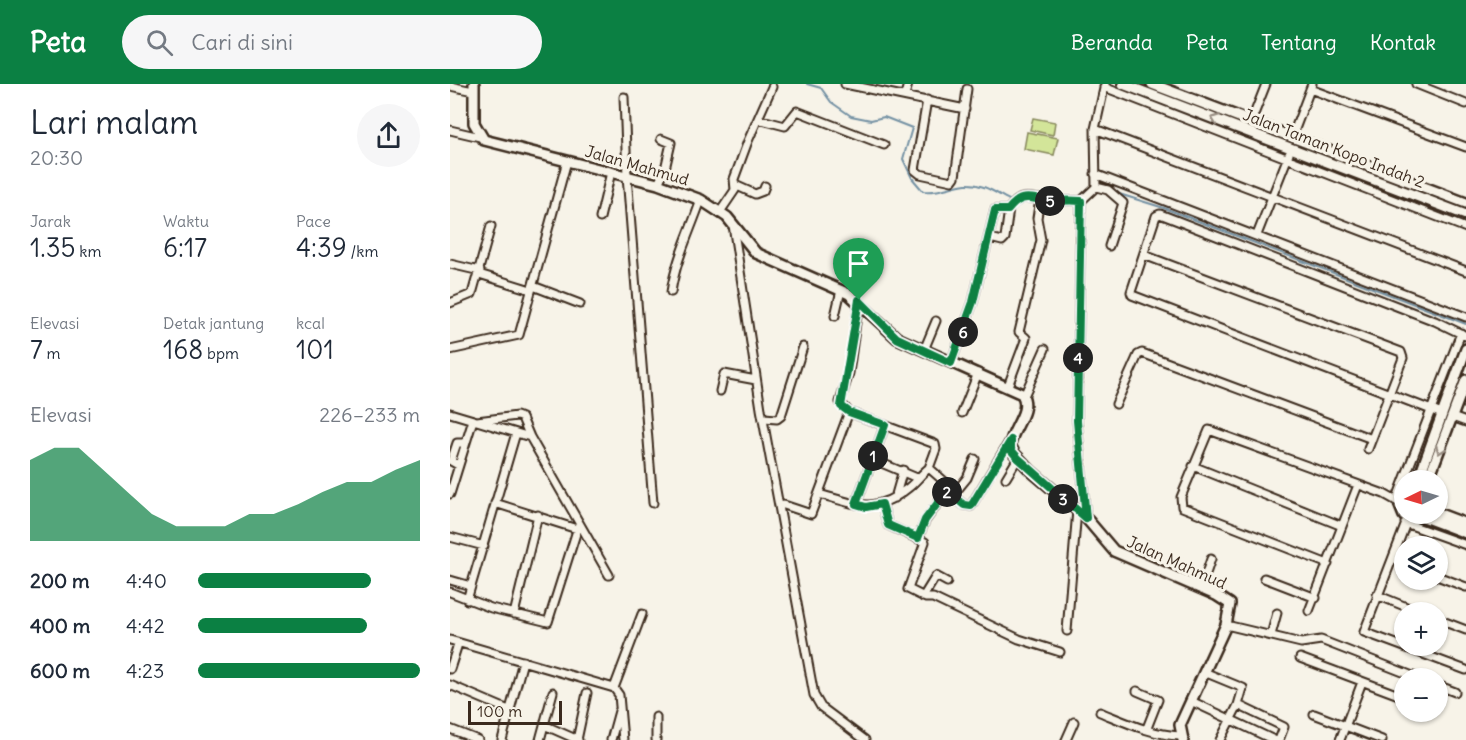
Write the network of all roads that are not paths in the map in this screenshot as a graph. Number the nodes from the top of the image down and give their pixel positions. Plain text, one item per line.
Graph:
1 (845, 84) edge
2 (908, 84) edge
3 (1123, 84) edge
4 (1152, 84) edge
5 (1266, 84) edge
6 (1416, 84) edge
7 (1105, 85) edge
8 (450, 86) edge
9 (1311, 86) edge
10 (772, 87) dead end
11 (1169, 87) edge
12 (474, 88) edge
13 (1144, 88) edge
14 (967, 89) dead end
15 (905, 95) junction
16 (624, 97) dead end
17 (927, 100) junction
18 (1139, 101) junction
19 (1466, 104) edge
20 (965, 109) junction
21 (758, 119) junction
22 (1251, 122) junction
23 (1095, 129) junction
24 (450, 130) edge
25 (480, 137) junction
26 (661, 139) dead end
27 (884, 145) dead end
28 (1290, 147) junction
29 (1466, 147) edge
30 (567, 161) junction
31 (1352, 166) junction
32 (611, 172) junction
33 (1095, 174) junction
34 (627, 176) junction
35 (658, 184) junction
36 (735, 185) junction
37 (765, 186) dead end
38 (1096, 187) junction
39 (1273, 197) junction
40 (1040, 199) junction
41 (1083, 199) junction
42 (701, 200) junction
43 (1466, 203) edge
44 (1010, 209) junction
45 (720, 212) junction
46 (1466, 215) edge
47 (600, 218) dead end
48 (733, 224) junction
49 (492, 226) dead end
50 (1466, 227) edge
51 (1257, 236) junction
52 (990, 238) junction
53 (1109, 246) dead end
54 (1143, 255) junction
55 (450, 264) edge
56 (1466, 271) edge
57 (479, 272) junction
58 (532, 288) junction
59 (841, 290) junction
60 (671, 292) dead end
61 (450, 303) edge
62 (861, 303) junction
63 (580, 304) dead end
64 (835, 316) dead end
65 (1466, 317) edge
66 (936, 321) dead end
67 (1463, 334) edge
68 (803, 346) dead end
69 (1045, 349) dead end
70 (450, 350) edge
71 (924, 350) junction
72 (1466, 350) edge
73 (951, 363) junction
74 (978, 373) junction
75 (756, 380) junction
76 (1466, 380) edge
77 (1008, 386) junction
78 (720, 391) dead end
79 (1390, 394) junction
80 (1024, 396) junction
81 (1116, 404) dead end
82 (1432, 410) junction
83 (450, 412) edge
84 (849, 412) junction
85 (962, 413) dead end
86 (1447, 415) junction
87 (764, 418) junction
88 (475, 420) junction
89 (1466, 422) edge
90 (885, 425) junction
91 (516, 433) junction
92 (530, 437) junction
93 (1372, 439) junction
94 (1011, 440) junction
95 (1368, 448) dead end
96 (1018, 458) junction
97 (872, 459) junction
98 (975, 459) dead end
99 (1194, 466) junction
100 (929, 468) junction
101 (903, 470) junction
102 (1408, 470) edge
103 (1422, 470) edge
104 (1431, 470) edge
105 (917, 478) junction
106 (1006, 478) dead end
107 (1358, 484) junction
108 (450, 490) edge
109 (819, 494) junction
110 (895, 498) junction
111 (1394, 498) edge
112 (495, 503) junction
113 (653, 503) dead end
114 (856, 504) junction
115 (882, 504) junction
116 (784, 505) dead end
117 (1077, 510) junction
118 (538, 515) junction
119 (1448, 517) edge
120 (1086, 518) junction
121 (1406, 524) edge
122 (1414, 524) edge
123 (1444, 524) edge
124 (1466, 524) edge
125 (578, 526) junction
126 (1342, 526) junction
127 (1466, 533) edge
128 (450, 537) edge
129 (918, 538) junction
130 (1466, 545) edge
131 (484, 546) junction
132 (1210, 558) dead end
133 (1393, 558) joint
134 (1328, 564) junction
135 (609, 575) dead end
136 (1264, 578) dead end
137 (450, 580) edge
138 (1448, 580) edge
139 (947, 582) dead end
140 (471, 586) junction
141 (1466, 587) edge
142 (1201, 588) junction
143 (450, 592) edge
144 (1377, 595) junction
145 (923, 597) junction
146 (1316, 598) junction
147 (467, 600) junction
148 (1394, 602) edge
149 (1309, 611) dead end
150 (1277, 613) dead end
151 (514, 614) junction
152 (642, 614) dead end
153 (1448, 623) edge
154 (1226, 625) junction
155 (1466, 630) edge
156 (1067, 631) dead end
157 (1271, 635) junction
158 (450, 640) edge
159 (458, 644) junction
160 (1060, 652) dead end
161 (1300, 658) dead end
162 (523, 661) junction
163 (1394, 668) edge
164 (450, 669) edge
165 (1466, 670) edge
166 (1204, 672) junction
167 (1362, 682) junction
168 (450, 685) edge
169 (614, 688) junction
170 (1448, 689) edge
171 (1137, 691) dead end
172 (553, 692) dead end
173 (1455, 692) dead end
174 (587, 693) dead end
175 (1394, 693) edge
176 (1191, 701) junction
177 (1238, 705) junction
178 (621, 706) junction
179 (511, 711) junction
180 (1100, 711) dead end
181 (1314, 714) dead end
182 (656, 717) dead end
183 (1231, 719) junction
184 (1074, 722) dead end
185 (544, 726) junction
186 (1346, 727) junction
187 (1147, 728) junction
188 (450, 729) edge
189 (1181, 738) edge
190 (478, 740) edge
191 (502, 740) edge
192 (540, 740) edge
193 (578, 740) edge
194 (611, 740) edge
195 (623, 740) edge
196 (656, 740) edge
197 (865, 740) edge
198 (1066, 740) edge
199 (1220, 740) edge
200 (1276, 740) edge
201 (1340, 740) edge
202 (1382, 740) edge

1 - 15 street
2 - 15 street
3 - 13 street, Jalan Taman Kopo Indah 2
4 - 11 street, Jalan Taman Kopo Indah 2
5 - 22 street
6 - 19 street
7 - 18 street
7 - 23 street
8 - 12 street
9 - 28 street
9 - 29 street
10 - 21 street
11 - 22 street, Jalan Taman Kopo Indah 2
12 - 25 street
13 - 18 street
28 -> 13 street, Jalan Taman Kopo Indah 2
14 - 20 street
15 - 17 street
16 - 34 street
17 - 20 street
17 - 20 street
18 - 28 street
21 - 27 street
21 - 36 street
22 - 28 street, Jalan Taman Kopo Indah 2
23 - 33 street
23 - 39 street
24 - 25 street
25 - 30 street, Jalan Mahmud
26 - 35 street
28 - 31 street, Jalan Taman Kopo Indah 2
28 - 39 street
28 - 50 street
30 - 32 street, Jalan Mahmud
30 - 58 street
31 - 43 street, Jalan Taman Kopo Indah 2
31 - 46 street, Jalan Taman Kopo Indah 2
32 - 34 street, Jalan Mahmud
32 - 47 street
33 - 38 street
33 - 51 street
34 - 35 street, Jalan Mahmud
34 - 113 street
35 - 42 street, Jalan Mahmud
36 - 37 street
36 - 45 street
38 - 41 street
38 - 53 street
39 - 51 street
39 - 56 street
40 - 41 street
40 - 44 street
40 - 77 street
41 - 120 street
42 - 45 street, Jalan Mahmud
42 - 60 street
44 - 52 street
44 - 52 street
45 - 48 street, Jalan Mahmud
48 - 59 street, Jalan Mahmud
48 - 75 street
49 - 57 street
51 - 65 street
52 - 73 street
54 - 67 street
54 - 79 street
54 - 79 street
55 - 57 street
57 - 58 street
57 - 61 street
58 - 63 street
58 - 70 street
59 - 62 street, Jalan Mahmud
59 - 64 street
62 - 71 street, Jalan Mahmud
62 - 84 street
66 - 71 street
67 - 82 street
68 - 87 street
69 - 80 street
71 - 73 street, Jalan Mahmud
72 - 86 street
73 - 74 street, Jalan Mahmud
74 - 77 street, Jalan Mahmud
74 - 85 street
75 - 78 street
75 - 87 street
76 - 86 street
77 - 80 street, Jalan Mahmud
79 - 82 street
79 - 93 street
80 - 94 street
81 - 93 street
82 - 86 street
82 - 102 street
83 - 88 street
84 - 90 street
84 - 109 street
86 - 89 street
86 - 103 street
86 -> 104 street
87 - 197 street
88 - 91 street
88 - 92 street
88 - 108 street
90 - 97 street
90 - 100 street
91 - 92 street
91 - 112 street
92 - 125 street
93 - 95 street
94 - 96 street, Jalan Mahmud
94 - 129 street
96 - 106 street
96 - 117 street, Jalan Mahmud
97 - 101 street
97 - 114 street
98 - 100 street
99 - 107 street
99 - 126 street
99 - 134 street
100 - 105 street
101 - 105 street
101 - 110 street
105 - 110 street
107 - 111 street
107 - 126 street
109 - 114 street
109 - 116 street
110 - 115 street
112 - 118 street
112 - 131 street
114 - 115 street
115 - 129 street
117 - 120 street, Jalan Mahmud
117 - 156 street
118 - 125 street
118 - 151 street
119 - 124 street
120 - 142 street, Jalan Mahmud
121 - 133 street
122 - 130 street
123 - 127 street
125 - 135 street
125 - 151 street
126 - 134 street
128 - 131 street
129 - 145 street
131 - 140 street
132 - 142 street
133 - 144 street
134 - 146 street
136 - 146 street
137 - 140 street
138 - 141 street
139 - 145 street
140 - 147 street
142 - 154 street, Jalan Mahmud
143 - 147 street
144 - 148 street
144 - 165 street
145 - 160 street
146 - 149 street
147 - 151 street
150 - 157 street
152 - 169 street
153 - 155 street
154 - 157 street
154 - 166 street
157 - 163 street
158 - 159 street
159 - 162 street
159 - 164 street
161 - 167 street
162 - 169 street
162 - 179 street
166 - 176 street
166 - 177 street
167 - 175 street
167 - 186 street
168 - 179 street
169 - 178 street
170 - 173 street
171 - 187 street
172 - 185 street
174 - 193 street
176 - 183 street
176 - 189 street
177 - 183 street
177 - 200 street
178 - 194 street
178 - 195 street
179 - 191 street
180 - 187 street
181 - 186 street
182 - 196 street
183 - 199 street
183 - 200 street
184 - 198 street
185 - 192 street
185 - 193 street
186 - 201 street
186 - 202 street
187 - 189 street
188 - 190 street

